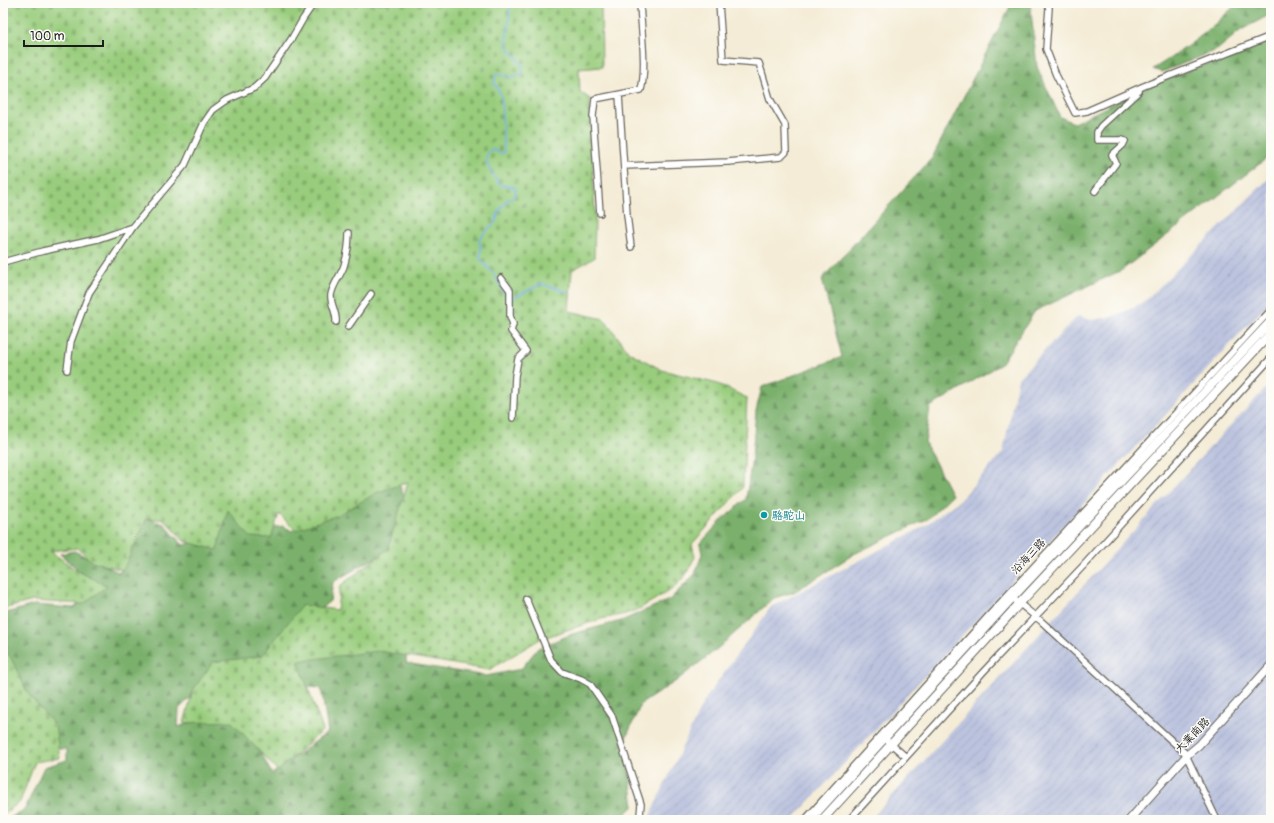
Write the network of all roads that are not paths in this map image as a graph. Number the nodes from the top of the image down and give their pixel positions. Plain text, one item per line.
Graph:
1 (314, 3) edge
2 (640, 3) edge
3 (719, 3) edge
4 (1047, 3) edge
5 (1271, 36) edge
6 (1144, 86) junction
7 (619, 95) junction
8 (624, 166) junction
9 (1095, 191) dead end
10 (600, 213) dead end
11 (133, 227) junction
12 (349, 233) dead end
13 (631, 247) dead end
14 (3, 262) edge
15 (501, 278) dead end
16 (371, 294) dead end
17 (1271, 310) edge
18 (1271, 321) edge
19 (336, 322) dead end
20 (348, 327) dead end
21 (1271, 333) edge
22 (1271, 353) edge
23 (1271, 358) edge
24 (67, 370) dead end
25 (1242, 390) junction
26 (1197, 400) junction
27 (513, 418) dead end
28 (1162, 438) junction
29 (1130, 473) junction
30 (1086, 514) junction
31 (1095, 522) junction
32 (1038, 566) junction
33 (1047, 574) junction
34 (1011, 596) junction
35 (526, 599) dead end
36 (1020, 603) junction
37 (1035, 616) junction
38 (1271, 665) edge
39 (935, 679) junction
40 (944, 687) junction
41 (883, 736) junction
42 (891, 744) junction
43 (1187, 755) junction
44 (906, 757) junction
45 (638, 820) edge
46 (805, 820) edge
47 (810, 820) edge
48 (822, 820) edge
49 (849, 820) edge
50 (1129, 820) edge
51 (1217, 820) edge

1 - 11 street
2 - 7 street
3 - 8 street
4 - 6 street
5 - 6 street
6 - 9 street
7 - 8 street
7 - 10 street
8 - 13 street
11 - 14 street
11 - 24 street
12 - 19 street
15 - 27 street
16 - 20 street
17 - 26 street, 沿海三路
18 - 26 main road, 沿海三路
21 - 26 main road, 沿海三路
22 - 25 street
23 - 25 street
25 - 37 street
26 - 28 main road, 沿海三路
26 - 28 street, 沿海三路
28 - 29 main road, 沿海三路
28 - 29 street, 沿海三路
29 - 30 main road, 沿海三路
29 - 31 main road, 沿海三路
30 - 31 street
30 - 32 main road, 沿海三路
31 - 33 main road, 沿海三路
32 - 33 street
32 - 34 main road, 沿海三路
33 - 36 main road, 沿海三路
34 - 36 street
34 - 39 main road, 沿海三路
35 - 45 street
36 - 37 street
36 - 40 main road, 沿海三路
37 - 43 street
37 - 44 street
38 - 43 street, 大業南路
39 - 40 street
39 - 41 main road, 沿海三路
40 - 42 main road, 沿海三路
41 - 42 street
41 - 46 street, 沿海三路
41 - 47 main road, 沿海三路
42 - 44 street
42 - 48 main road, 沿海三路
43 - 50 street, 大業南路
43 - 51 street
44 - 49 street

